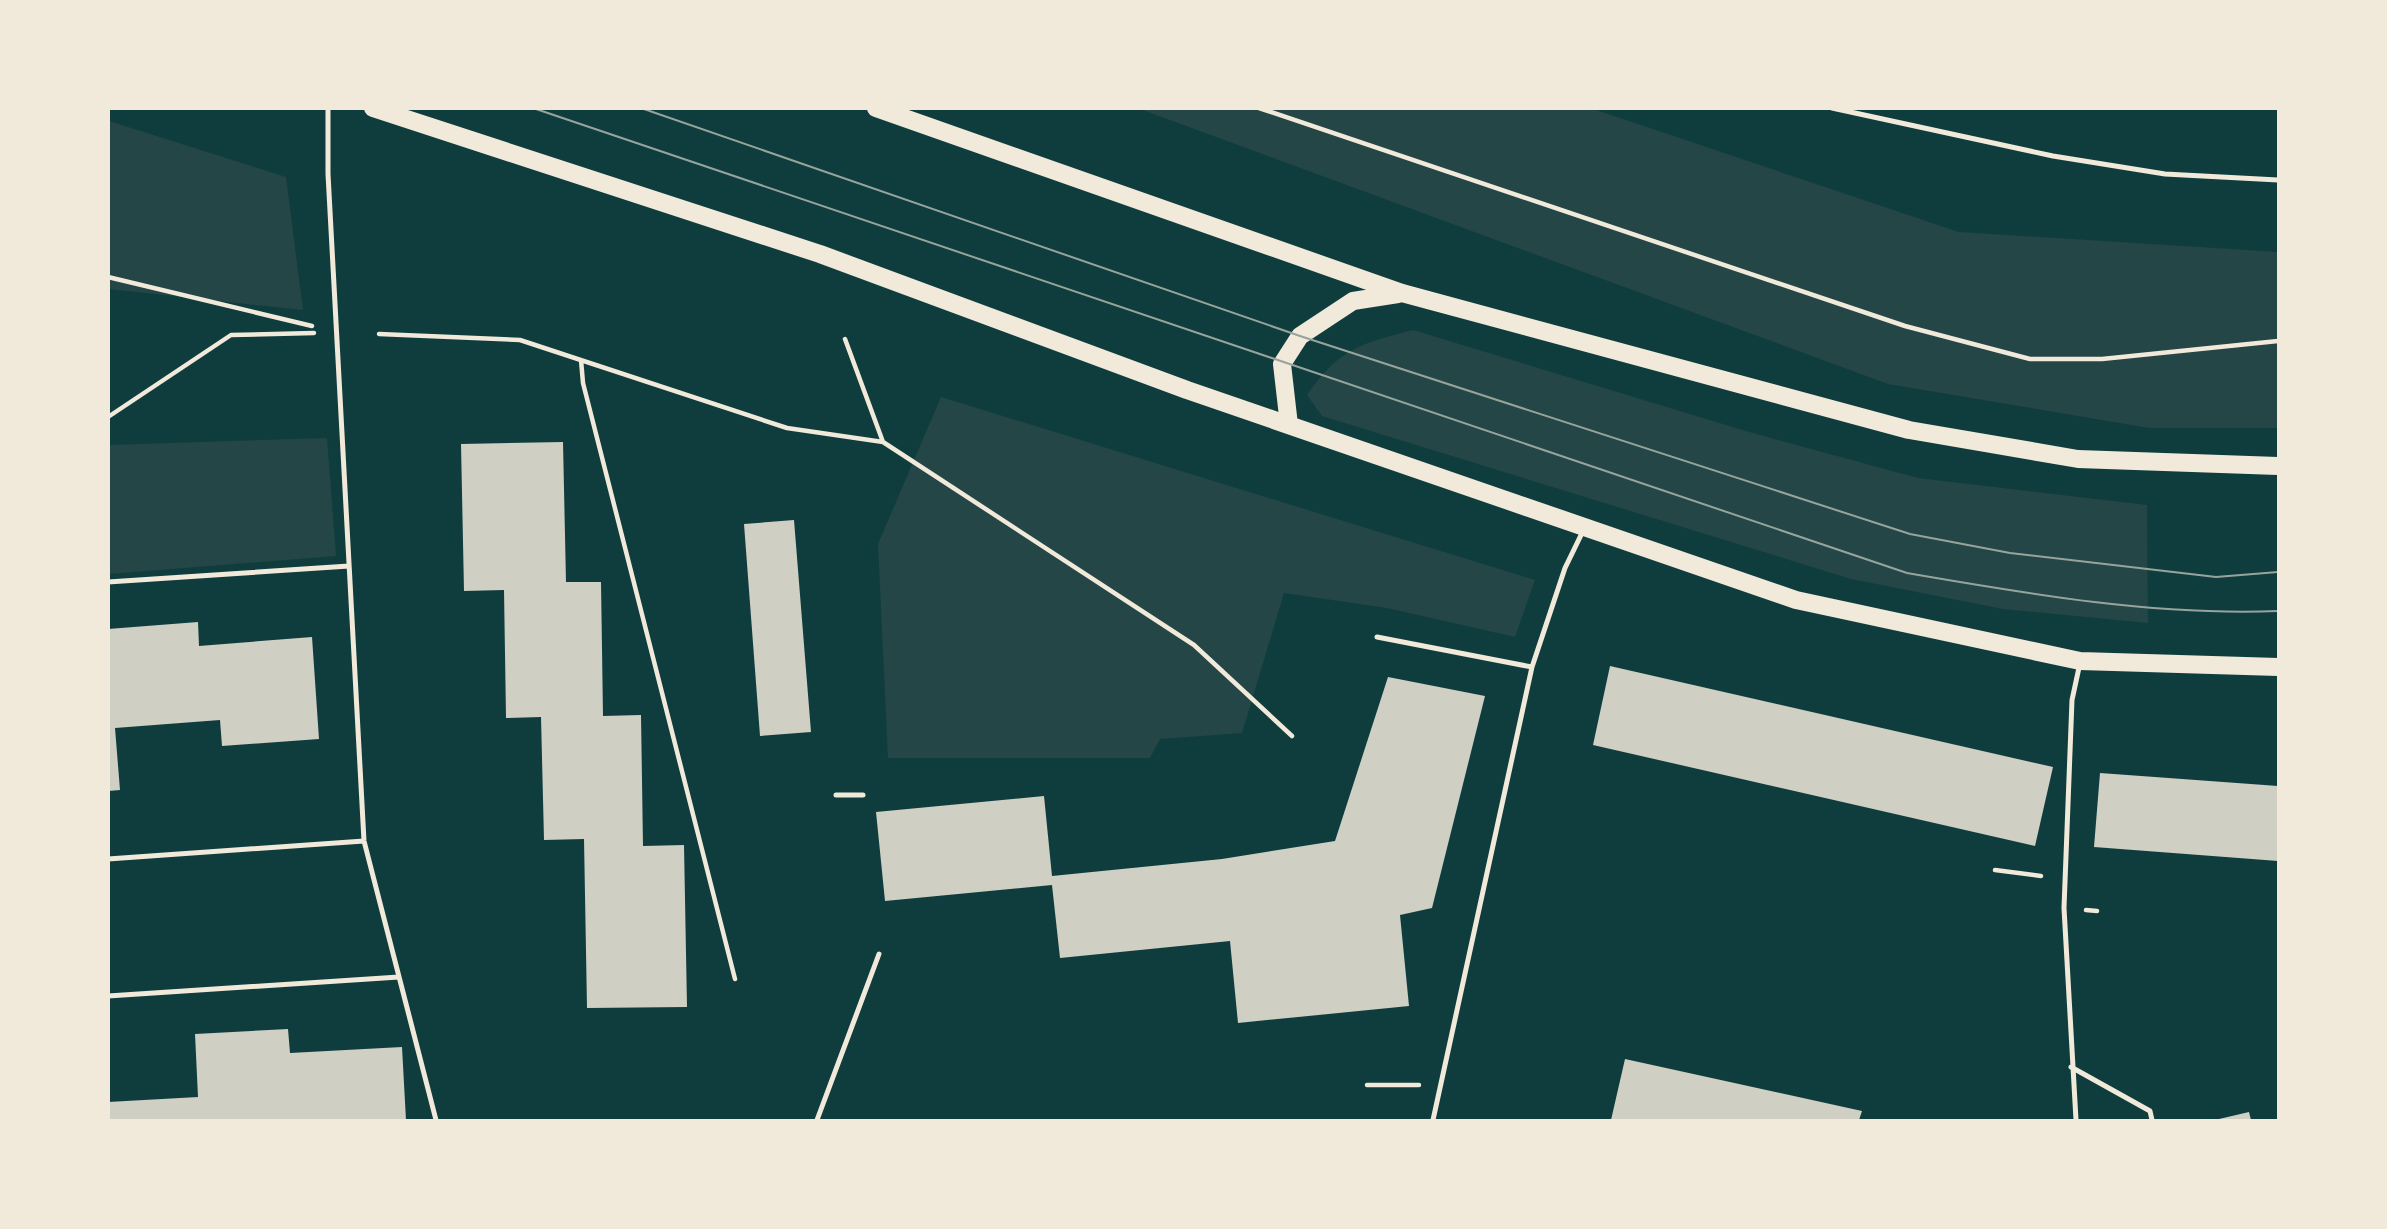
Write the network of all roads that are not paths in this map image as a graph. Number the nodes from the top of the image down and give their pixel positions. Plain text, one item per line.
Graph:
1 (328, 108) edge
2 (373, 108) edge
3 (876, 108) edge
4 (1832, 108) edge
5 (2278, 180) edge
6 (1402, 293) junction
7 (1289, 425) junction
8 (2278, 466) edge
9 (1584, 528) junction
10 (349, 566) junction
11 (108, 582) edge
12 (1377, 637) dead end
13 (2080, 662) junction
14 (1532, 667) junction
15 (2278, 667) edge
16 (863, 795) dead end
17 (836, 796) dead end
18 (364, 841) junction
19 (108, 859) edge
20 (879, 954) dead end
21 (399, 977) junction
22 (108, 996) edge
23 (2071, 1067) junction
24 (436, 1121) edge
25 (817, 1121) edge
26 (1433, 1121) edge
27 (2076, 1121) edge
28 (2152, 1121) edge

1 - 10 lane
2 - 7 main road
3 - 6 main road
4 - 5 lane
6 - 7 main road
6 - 8 main road
7 - 9 main road
9 - 13 main road
9 - 14 lane
10 - 11 lane
10 - 18 lane
12 - 14 lane
13 - 15 main road
13 - 23 lane
14 - 26 lane
16 - 17 lane
18 - 19 lane
18 - 21 lane
20 - 25 lane
21 - 22 lane
21 - 24 lane
23 - 27 lane
23 - 28 lane

